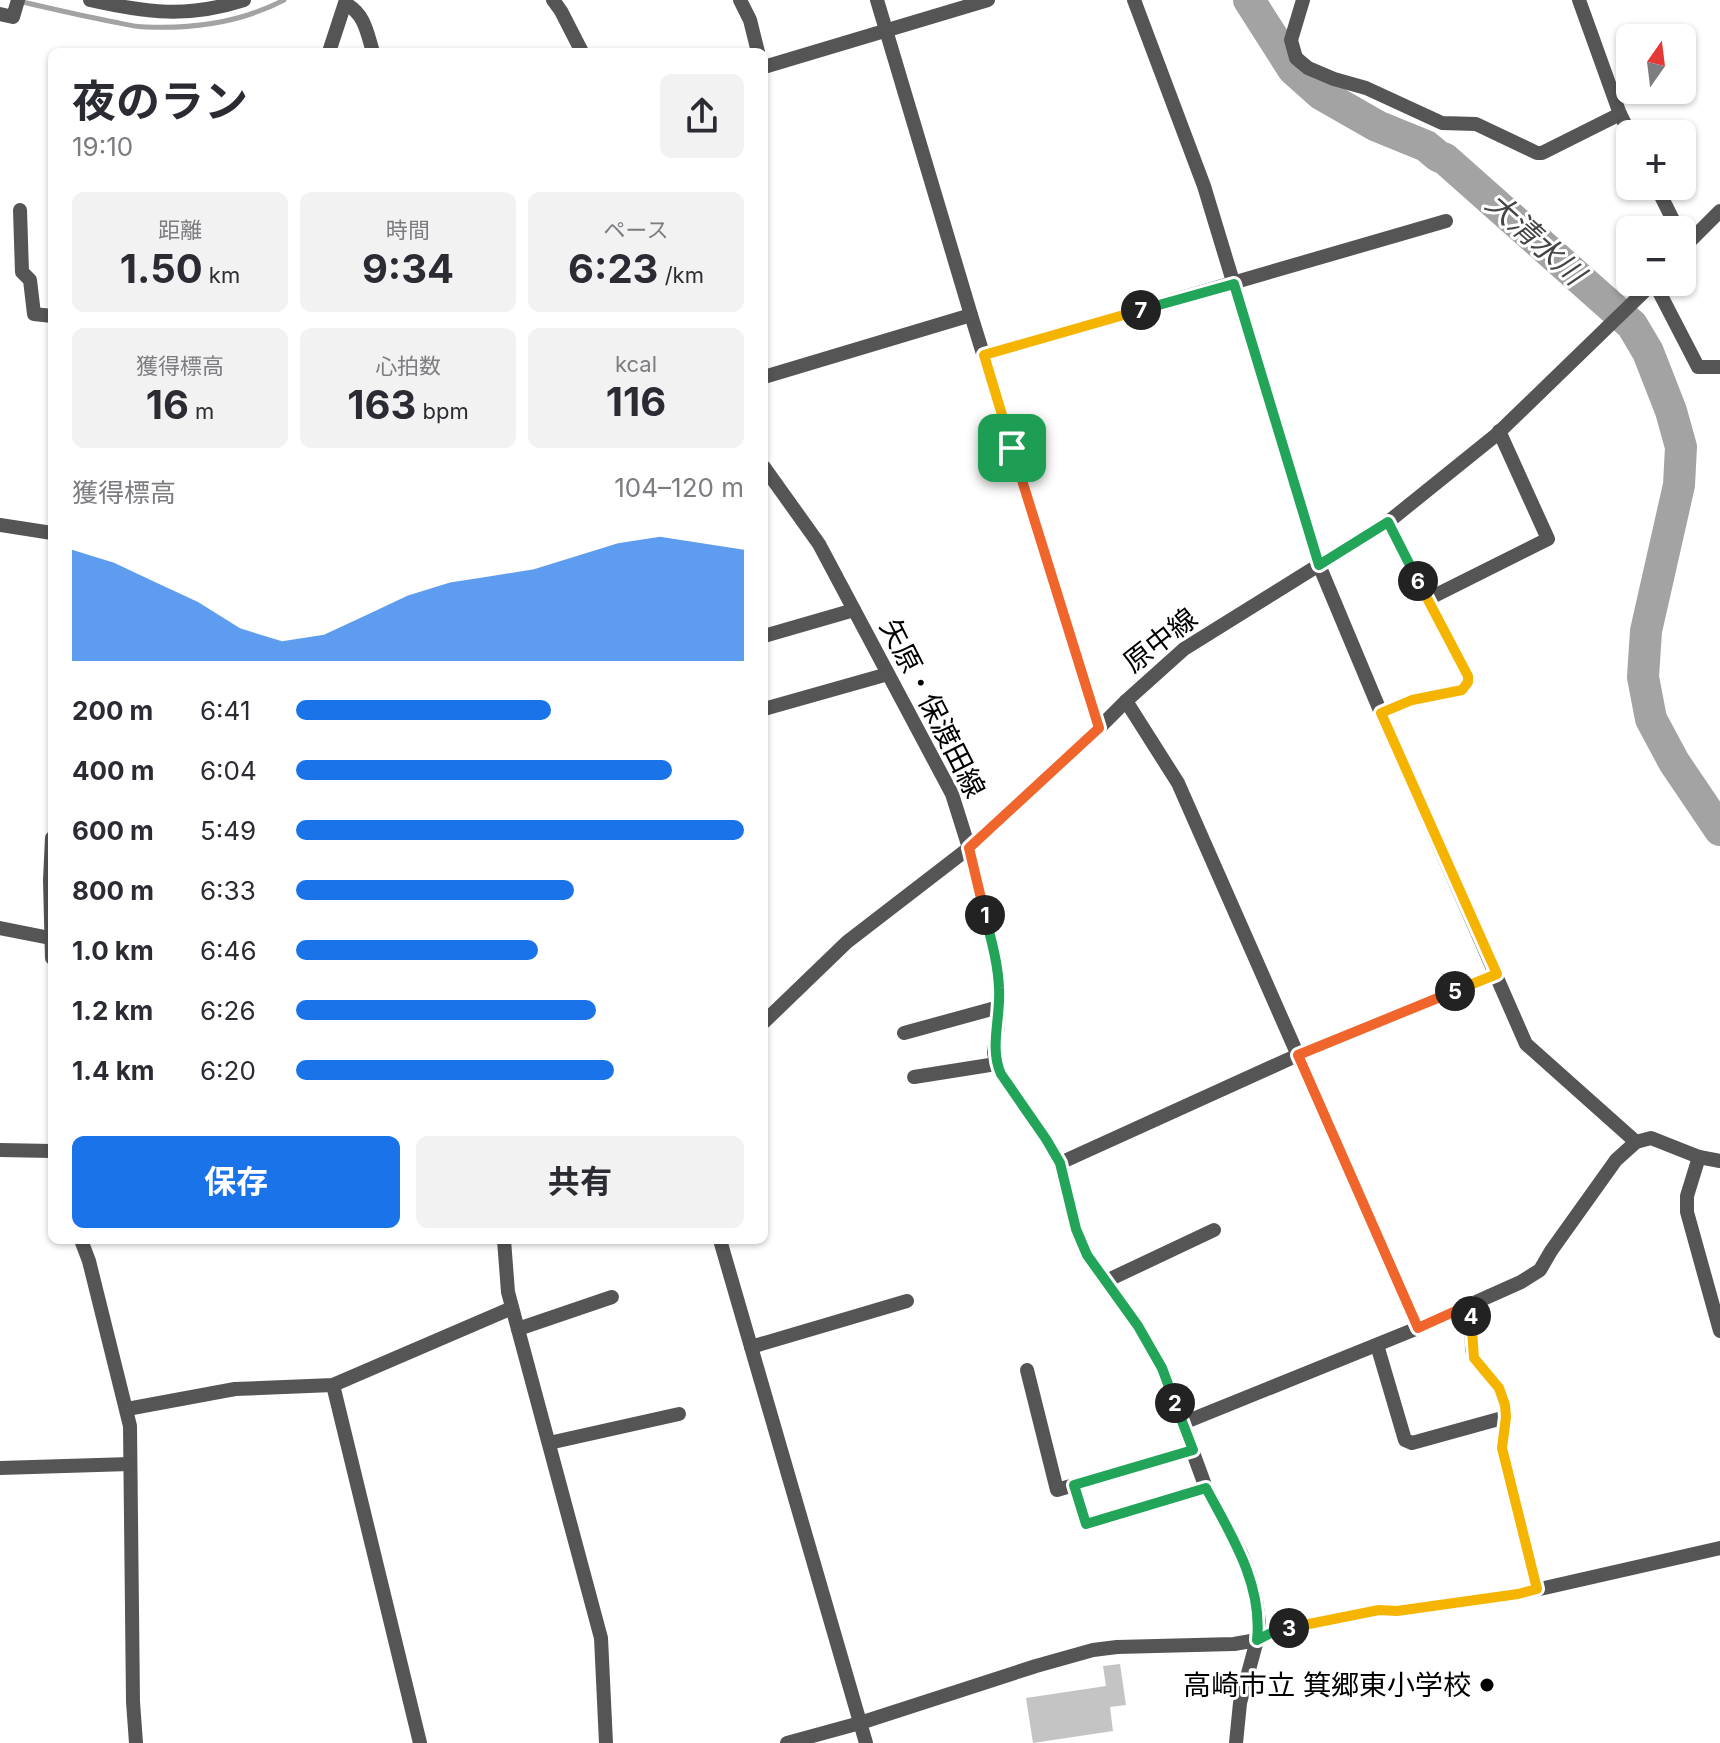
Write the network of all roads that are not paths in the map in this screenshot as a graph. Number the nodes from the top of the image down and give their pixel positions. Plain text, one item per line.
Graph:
1 (18, 0) edge
2 (90, 0) edge
3 (244, 0) edge
4 (553, 0) edge
5 (740, 0) edge
6 (877, 0) edge
7 (988, 0) edge
8 (1134, 0) edge
9 (1303, 0) edge
10 (1579, 0) edge
11 (346, 2) edge
12 (0, 14) edge
13 (885, 30) junction
14 (330, 48) edge
15 (372, 48) edge
16 (580, 48) edge
17 (757, 48) edge
18 (768, 66) edge
19 (1620, 114) junction
20 (1623, 120) edge
21 (20, 210) dead end
22 (1720, 211) edge
23 (1446, 221) dead end
24 (1696, 232) edge
25 (1234, 284) junction
26 (1640, 296) edge
27 (1661, 296) edge
28 (971, 315) junction
29 (48, 316) edge
30 (984, 355) junction
31 (1720, 367) edge
32 (768, 376) edge
33 (1499, 431) junction
34 (768, 473) edge
35 (1388, 522) junction
36 (0, 525) edge
37 (48, 532) edge
38 (1319, 565) junction
39 (1428, 599) junction
40 (854, 610) junction
41 (768, 635) edge
42 (888, 674) junction
43 (1126, 701) junction
44 (768, 708) edge
45 (1381, 713) junction
46 (1099, 728) junction
47 (969, 848) junction
48 (0, 928) edge
49 (48, 938) edge
50 (1497, 974) junction
51 (999, 1007) junction
52 (768, 1018) edge
53 (904, 1033) dead end
54 (1298, 1055) junction
55 (996, 1064) junction
56 (914, 1077) dead end
57 (1636, 1142) junction
58 (0, 1150) edge
59 (48, 1151) edge
60 (1699, 1157) junction
61 (1720, 1161) edge
62 (1060, 1163) junction
63 (1214, 1230) dead end
64 (83, 1244) edge
65 (504, 1244) edge
66 (721, 1244) edge
67 (1106, 1281) junction
68 (612, 1297) dead end
69 (907, 1301) dead end
70 (1471, 1304) junction
71 (512, 1308) junction
72 (1418, 1328) junction
73 (518, 1329) junction
74 (1720, 1331) edge
75 (1377, 1345) junction
76 (751, 1347) junction
77 (1027, 1370) dead end
78 (333, 1385) junction
79 (127, 1409) junction
80 (679, 1414) dead end
81 (1506, 1417) junction
82 (1183, 1423) junction
83 (549, 1443) junction
84 (1193, 1450) junction
85 (130, 1464) junction
86 (0, 1468) edge
87 (1074, 1485) junction
88 (1206, 1488) junction
89 (1720, 1548) edge
90 (1537, 1589) junction
91 (1257, 1640) junction
92 (860, 1723) junction
93 (136, 1743) edge
94 (420, 1743) edge
95 (606, 1743) edge
96 (787, 1743) edge
97 (866, 1743) edge
98 (1236, 1743) edge

1 - 12 street
2 - 3 street
4 - 16 street
5 - 17 street
6 - 13 street
7 - 13 street
8 - 25 street
9 - 19 street
10 - 19 street
11 - 14 street
11 - 15 street
13 - 18 street
13 - 28 street
19 - 20 street
21 - 29 street
22 - 24 street
23 - 25 street
25 - 30 street
25 - 38 street
26 - 33 street, 原中線
27 - 31 street
28 - 30 street
28 - 32 street
30 - 46 street
33 - 35 street, 原中線
33 - 39 street
34 - 40 street, 矢原・保渡田線
35 - 38 street, 原中線
35 - 39 street
36 - 37 street
38 - 43 street, 原中線
38 - 45 street
39 - 45 street
40 - 41 street
40 - 42 street, 矢原・保渡田線
42 - 44 street
42 - 47 street, 矢原・保渡田線
43 - 46 street, 原中線
43 - 54 street
45 - 50 street
46 - 47 street, 原中線
47 - 51 street, 矢原・保渡田線
47 - 52 street, 原中線
48 - 49 street
50 - 54 street
50 - 57 street
51 - 53 street
51 - 55 street, 矢原・保渡田線
54 - 62 street
54 - 72 street
55 - 56 street
55 - 62 street
57 - 60 street
57 - 70 street
58 - 59 street
60 - 61 street
60 - 74 street
62 - 67 street
63 - 67 street
64 - 79 street
65 - 71 street
66 - 76 street
67 - 82 street
68 - 73 street
69 - 76 street
70 - 72 street
70 - 81 street
71 - 73 street
71 - 78 street
72 - 75 street
73 - 83 street
75 - 81 street
75 - 82 street
76 - 92 street
77 - 87 street
78 - 79 street
78 - 94 street
79 - 85 street
80 - 83 street
81 - 90 street
82 - 84 street
83 - 95 street
84 - 87 street
84 - 88 street
85 - 86 street
85 - 93 street
87 - 88 street
88 - 91 street
89 - 90 street
90 - 91 street
91 - 92 street
91 - 98 street
92 - 96 street
92 - 97 street

